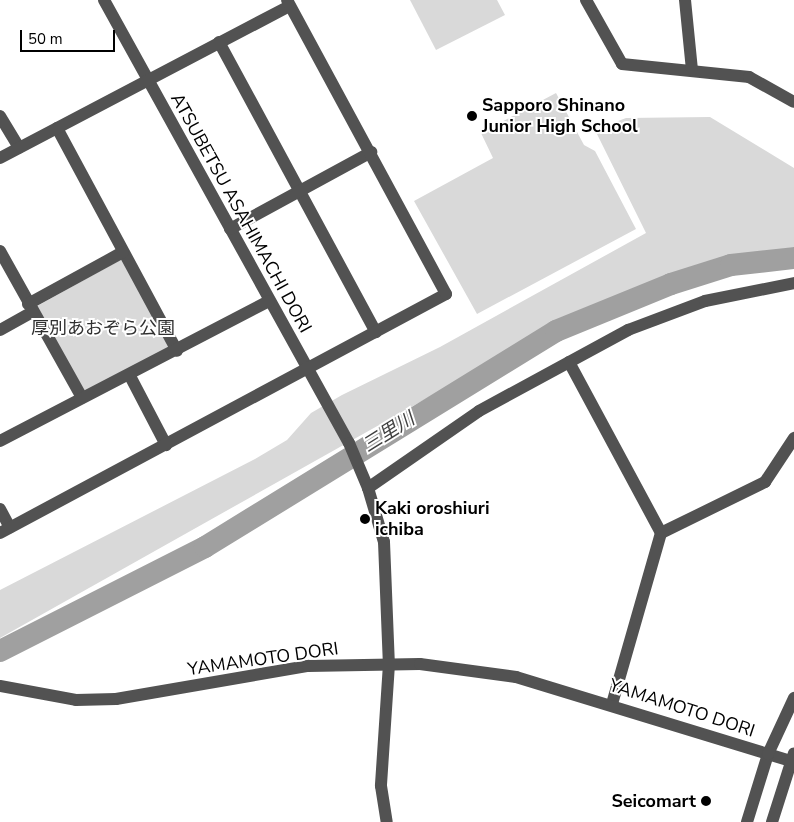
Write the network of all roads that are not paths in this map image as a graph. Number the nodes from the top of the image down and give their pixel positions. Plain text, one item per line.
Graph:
1 (104, 0) edge
2 (586, 0) edge
3 (685, 0) edge
4 (288, 3) edge
5 (219, 42) junction
6 (692, 70) junction
7 (147, 80) junction
8 (794, 102) edge
9 (0, 116) edge
10 (57, 128) junction
11 (19, 148) junction
12 (371, 152) junction
13 (0, 158) edge
14 (298, 191) junction
15 (230, 229) junction
16 (0, 251) edge
17 (123, 252) junction
18 (794, 283) edge
19 (269, 301) junction
20 (31, 308) junction
21 (0, 330) edge
22 (376, 332) junction
23 (177, 351) junction
24 (569, 362) junction
25 (308, 369) junction
26 (130, 376) junction
27 (82, 398) junction
28 (794, 438) edge
29 (0, 441) edge
30 (166, 446) junction
31 (368, 488) junction
32 (0, 509) edge
33 (5, 530) edge
34 (661, 533) junction
35 (389, 664) junction
36 (0, 686) edge
37 (794, 698) edge
38 (612, 704) junction
39 (768, 754) junction
40 (793, 758) edge
41 (387, 822) edge
42 (747, 822) edge
43 (772, 822) edge

1 - 7 street, ATSUBETSU ASAHIMACHI DORI
2 - 6 street
3 - 6 street
4 - 5 street
4 - 12 street
5 - 7 street
5 - 14 street
6 - 8 street
7 - 10 street
7 - 15 street, ATSUBETSU ASAHIMACHI DORI
9 - 11 street
10 - 11 street
10 - 17 street
11 - 13 street
12 - 14 street
12 - 22 street
14 - 15 street
14 - 22 street
15 - 19 street, ATSUBETSU ASAHIMACHI DORI
16 - 20 street
17 - 20 street
17 - 23 street
18 - 24 street
19 - 23 street
19 - 25 street, ATSUBETSU ASAHIMACHI DORI
20 - 21 street
20 - 27 street
22 - 25 street
23 - 26 street
24 - 31 street
24 - 34 street
25 - 30 street
25 - 31 street, ATSUBETSU ASAHIMACHI DORI
26 - 27 street
26 - 30 street
27 - 29 street
28 - 34 street
30 - 33 street
31 - 35 street
32 - 33 street
34 - 38 street
35 - 36 street, YAMAMOTO DORI
35 - 38 street, YAMAMOTO DORI
35 - 41 street
37 - 39 street
38 - 39 street, YAMAMOTO DORI
39 - 40 street, YAMAMOTO DORI
39 - 42 street
40 - 43 street

